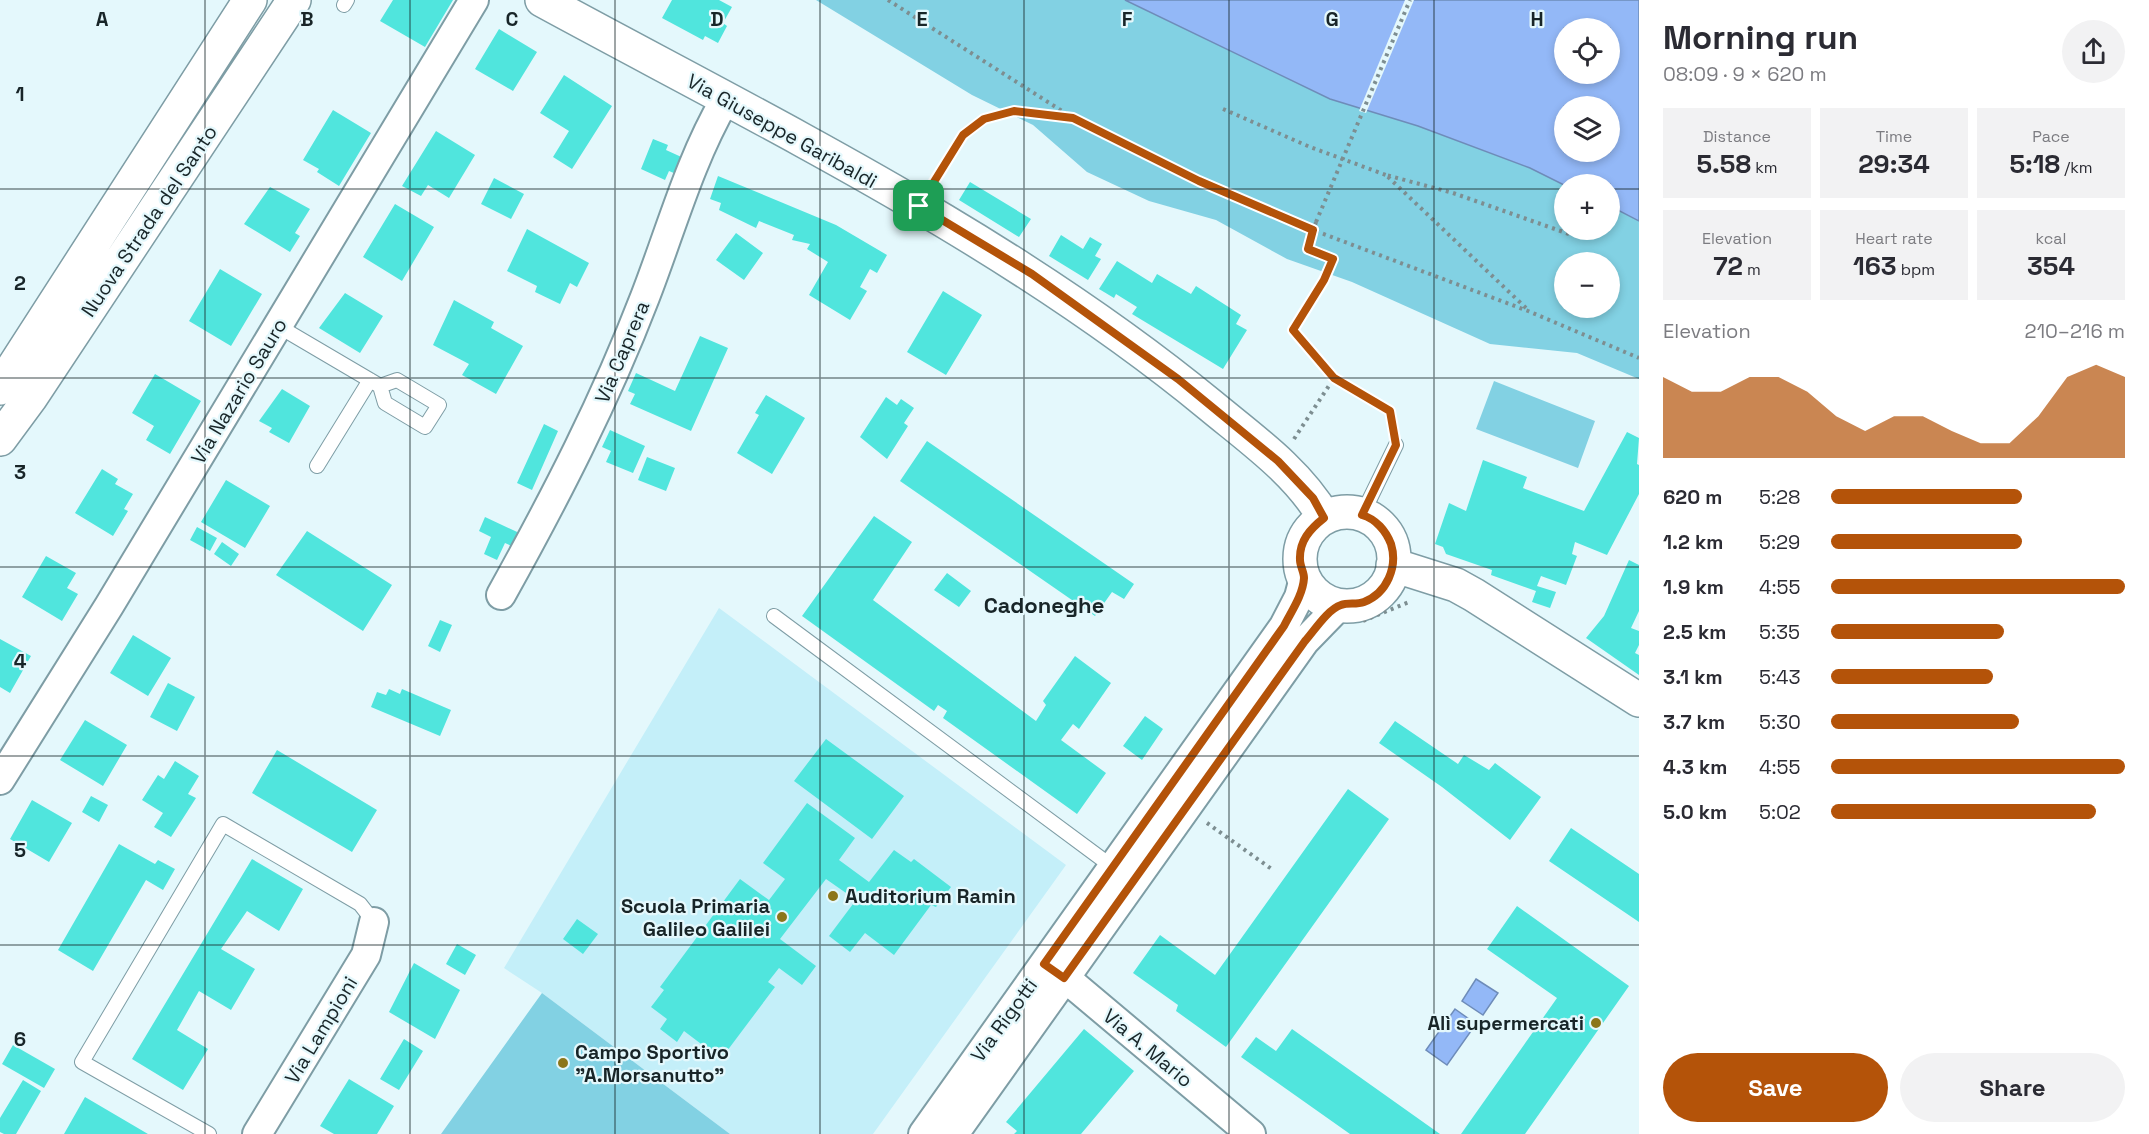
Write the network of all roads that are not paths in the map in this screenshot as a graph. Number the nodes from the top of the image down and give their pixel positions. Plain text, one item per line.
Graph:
1 (250, 0) edge
2 (294, 0) edge
3 (474, 0) edge
4 (542, 0) edge
5 (725, 100) junction
6 (278, 326) junction
7 (0, 388) edge
8 (0, 440) edge
9 (1396, 445) road end
10 (317, 466) dead end
11 (1362, 515) junction
12 (1324, 518) junction
13 (1393, 565) junction
14 (1304, 578) junction
15 (501, 596) dead end
16 (1349, 614) junction
17 (774, 616) dead end
18 (1639, 700) edge
19 (0, 780) edge
20 (1122, 874) junction
21 (374, 922) joint
22 (1054, 971) junction
23 (209, 1134) edge
24 (257, 1134) edge
25 (923, 1134) edge
26 (954, 1134) edge
27 (1251, 1134) edge

1 - 7 main road, Nuova Strada del Santo
2 - 8 main road, Nuova Strada del Santo
3 - 6 street, Via Nazario Sauro
4 - 5 main road, Via Giuseppe Garibaldi
5 - 12 main road, Via Giuseppe Garibaldi
5 - 15 street, Via Caprera
6 - 10 lane
6 - 19 street, Via Nazario Sauro
9 - 11 lane
11 - 12 main road
11 - 13 main road
12 - 14 main road
13 - 16 main road
13 - 18 main road
14 - 16 main road
14 - 20 street, Via Rigotti
16 - 20 street, Via Rigotti
17 - 20 lane
20 - 22 street, Via Rigotti
21 - 23 lane
21 - 24 street, Via Lampioni
22 - 25 street, Via Rigotti
22 - 26 street, Via Rigotti
22 - 27 street, Via A. Mario

